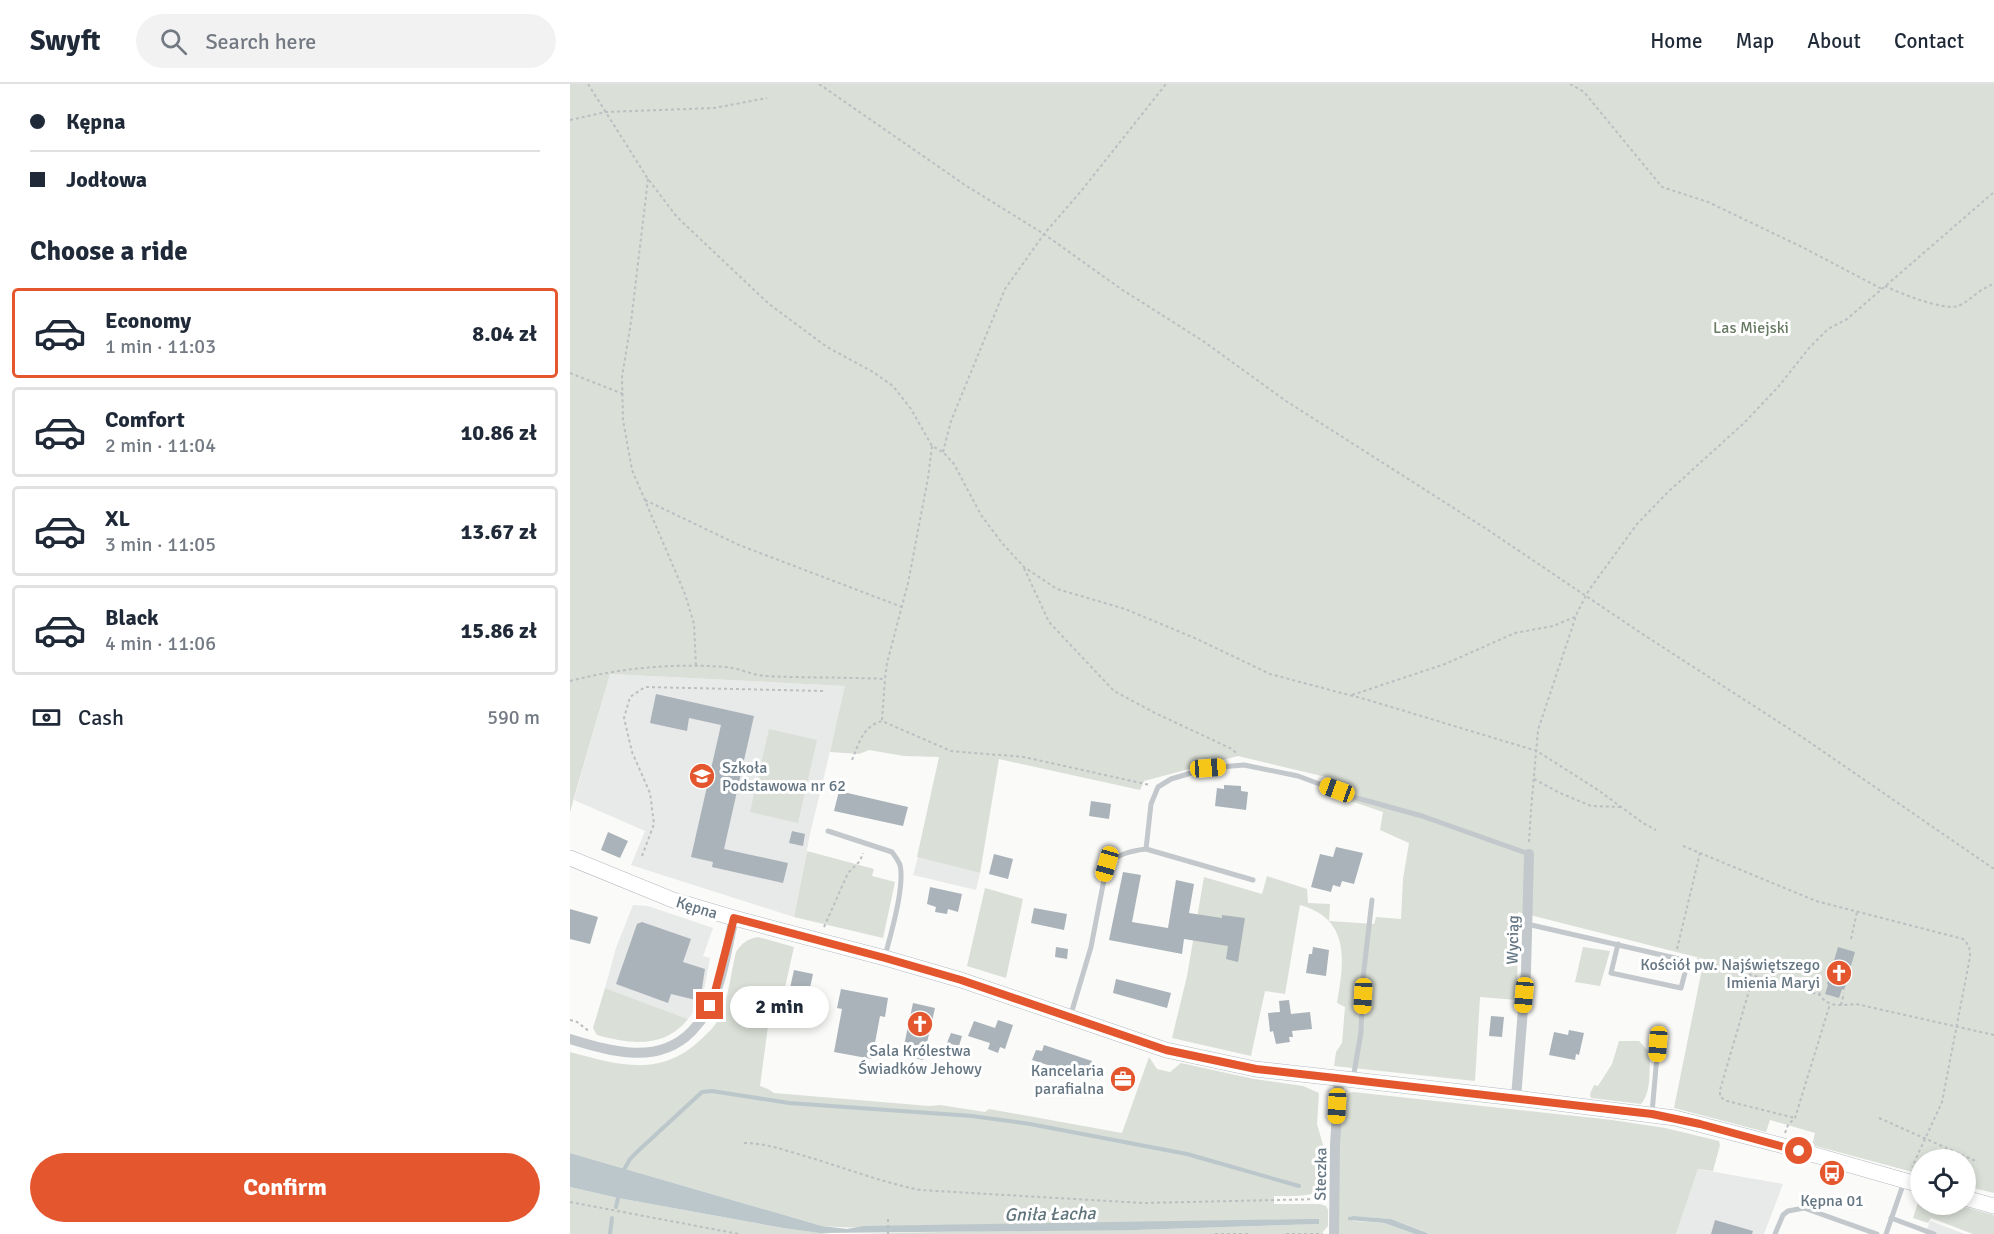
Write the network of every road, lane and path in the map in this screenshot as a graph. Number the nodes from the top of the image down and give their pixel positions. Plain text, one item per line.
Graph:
1 (588, 84) edge
2 (819, 84) edge
3 (1166, 84) edge
4 (1570, 84) edge
5 (767, 98) dead end
6 (606, 112) junction
7 (570, 120) edge
8 (648, 179) junction
9 (1994, 192) edge
10 (1044, 234) junction
11 (1994, 284) edge
12 (1885, 286) junction
13 (1882, 289) junction
14 (570, 373) edge
15 (623, 394) junction
16 (932, 446) junction
17 (943, 452) junction
18 (645, 500) junction
19 (1024, 567) junction
20 (1586, 596) junction
21 (902, 607) junction
22 (1576, 617) junction
23 (696, 666) junction
24 (885, 679) junction
25 (570, 681) edge
26 (824, 690) dead end
27 (1352, 695) junction
28 (882, 721) junction
29 (1537, 750) junction
30 (852, 760) dead end
31 (1244, 765) junction
32 (1534, 779) junction
33 (1157, 790) junction
34 (1621, 807) junction
35 (1656, 830) dead end
36 (828, 831) dead end
37 (866, 844) junction
38 (1683, 846) dead end
39 (1146, 849) junction
40 (1700, 853) junction
41 (1529, 854) junction
42 (642, 856) dead end
43 (570, 858) edge
44 (1994, 869) edge
45 (1253, 880) dead end
46 (1372, 900) dead end
47 (1857, 912) junction
48 (734, 918) junction
49 (1527, 924) junction
50 (821, 932) dead end
51 (1851, 939) dead end
52 (1618, 945) junction
53 (1677, 952) dead end
54 (885, 958) junction
55 (1688, 961) junction
56 (1815, 975) dead end
57 (1754, 976) junction
58 (1844, 993) dead end
59 (1820, 995) junction
60 (1830, 1004) junction
61 (1841, 1005) junction
62 (1070, 1016) junction
63 (570, 1020) edge
64 (1957, 1027) junction
65 (1994, 1035) edge
66 (596, 1036) dead end
67 (570, 1039) edge
68 (1658, 1044) dead end
69 (1346, 1080) junction
70 (1516, 1098) junction
71 (1652, 1114) junction
72 (1795, 1118) junction
73 (1879, 1118) dead end
74 (1783, 1134) dead end
75 (1924, 1139) junction
76 (744, 1143) dead end
77 (1978, 1162) dead end
78 (1907, 1176) junction
79 (1910, 1178) edge
80 (1334, 1198) junction
81 (1976, 1201) edge
82 (570, 1202) edge
83 (1994, 1206) edge
84 (1891, 1218) junction
85 (888, 1219) dead end
86 (739, 1234) edge
87 (888, 1234) edge
88 (1215, 1234) edge
89 (1250, 1234) edge
90 (1286, 1234) edge
91 (1334, 1234) edge
92 (1775, 1234) edge
93 (1878, 1234) edge
94 (1886, 1234) edge
95 (1934, 1234) edge

1 - 6 path
2 - 10 path
3 - 10 path
4 - 13 path
5 - 6 path
6 - 7 path
6 - 8 path
8 - 15 path
8 - 16 path
9 - 12 path
10 - 17 path
10 - 20 path
11 - 12 path
12 - 13 path
13 - 20 path
14 - 15 path
15 - 18 path
16 - 17 path
16 - 21 path
17 - 19 path
18 - 21 path
18 - 23 path
19 - 27 path
19 - 31 path
20 - 22 path
20 - 44 path
21 - 24 path
22 - 27 path
22 - 29 path
23 - 24 path
23 - 25 path
24 - 28 path
26 - 42 path
27 - 29 path
28 - 30 path
28 - 33 path
29 - 32 path
29 - 34 path
31 - 33 lane
31 - 41 lane
32 - 34 path
32 - 41 path
33 - 39 lane
34 - 35 path
36 - 37 lane
37 - 50 path
37 - 54 lane
38 - 40 path
39 - 45 lane
39 - 62 lane
40 - 47 path
40 - 53 path
41 - 49 street, Wyciąg
43 - 48 street, Kępna
46 - 69 lane
47 - 51 path
47 - 64 path
48 - 54 street, Kępna
48 - 67 street
49 - 52 lane
49 - 70 street, Wyciąg
52 - 55 lane
52 - 55 lane
54 - 62 street, Kępna
55 - 57 path
56 - 59 path
57 - 59 path
57 - 72 path
58 - 61 path
59 - 60 path
60 - 61 path
60 - 72 path
61 - 64 path
62 - 69 street, Kępna
63 - 66 path
64 - 65 path
64 - 75 path
68 - 71 lane
69 - 70 street, Kępna
69 - 80 street, Steczka
70 - 71 street, Kępna
71 - 78 street, Kępna
72 - 74 path
73 - 75 path
75 - 77 path
75 - 78 path
76 - 80 path
78 - 79 street, Kępna
78 - 84 lane
80 - 91 street, Steczka
81 - 83 street
82 - 86 path
84 - 94 lane
84 - 95 lane
85 - 87 path
88 - 89 path
90 - 91 path
92 - 93 lane

